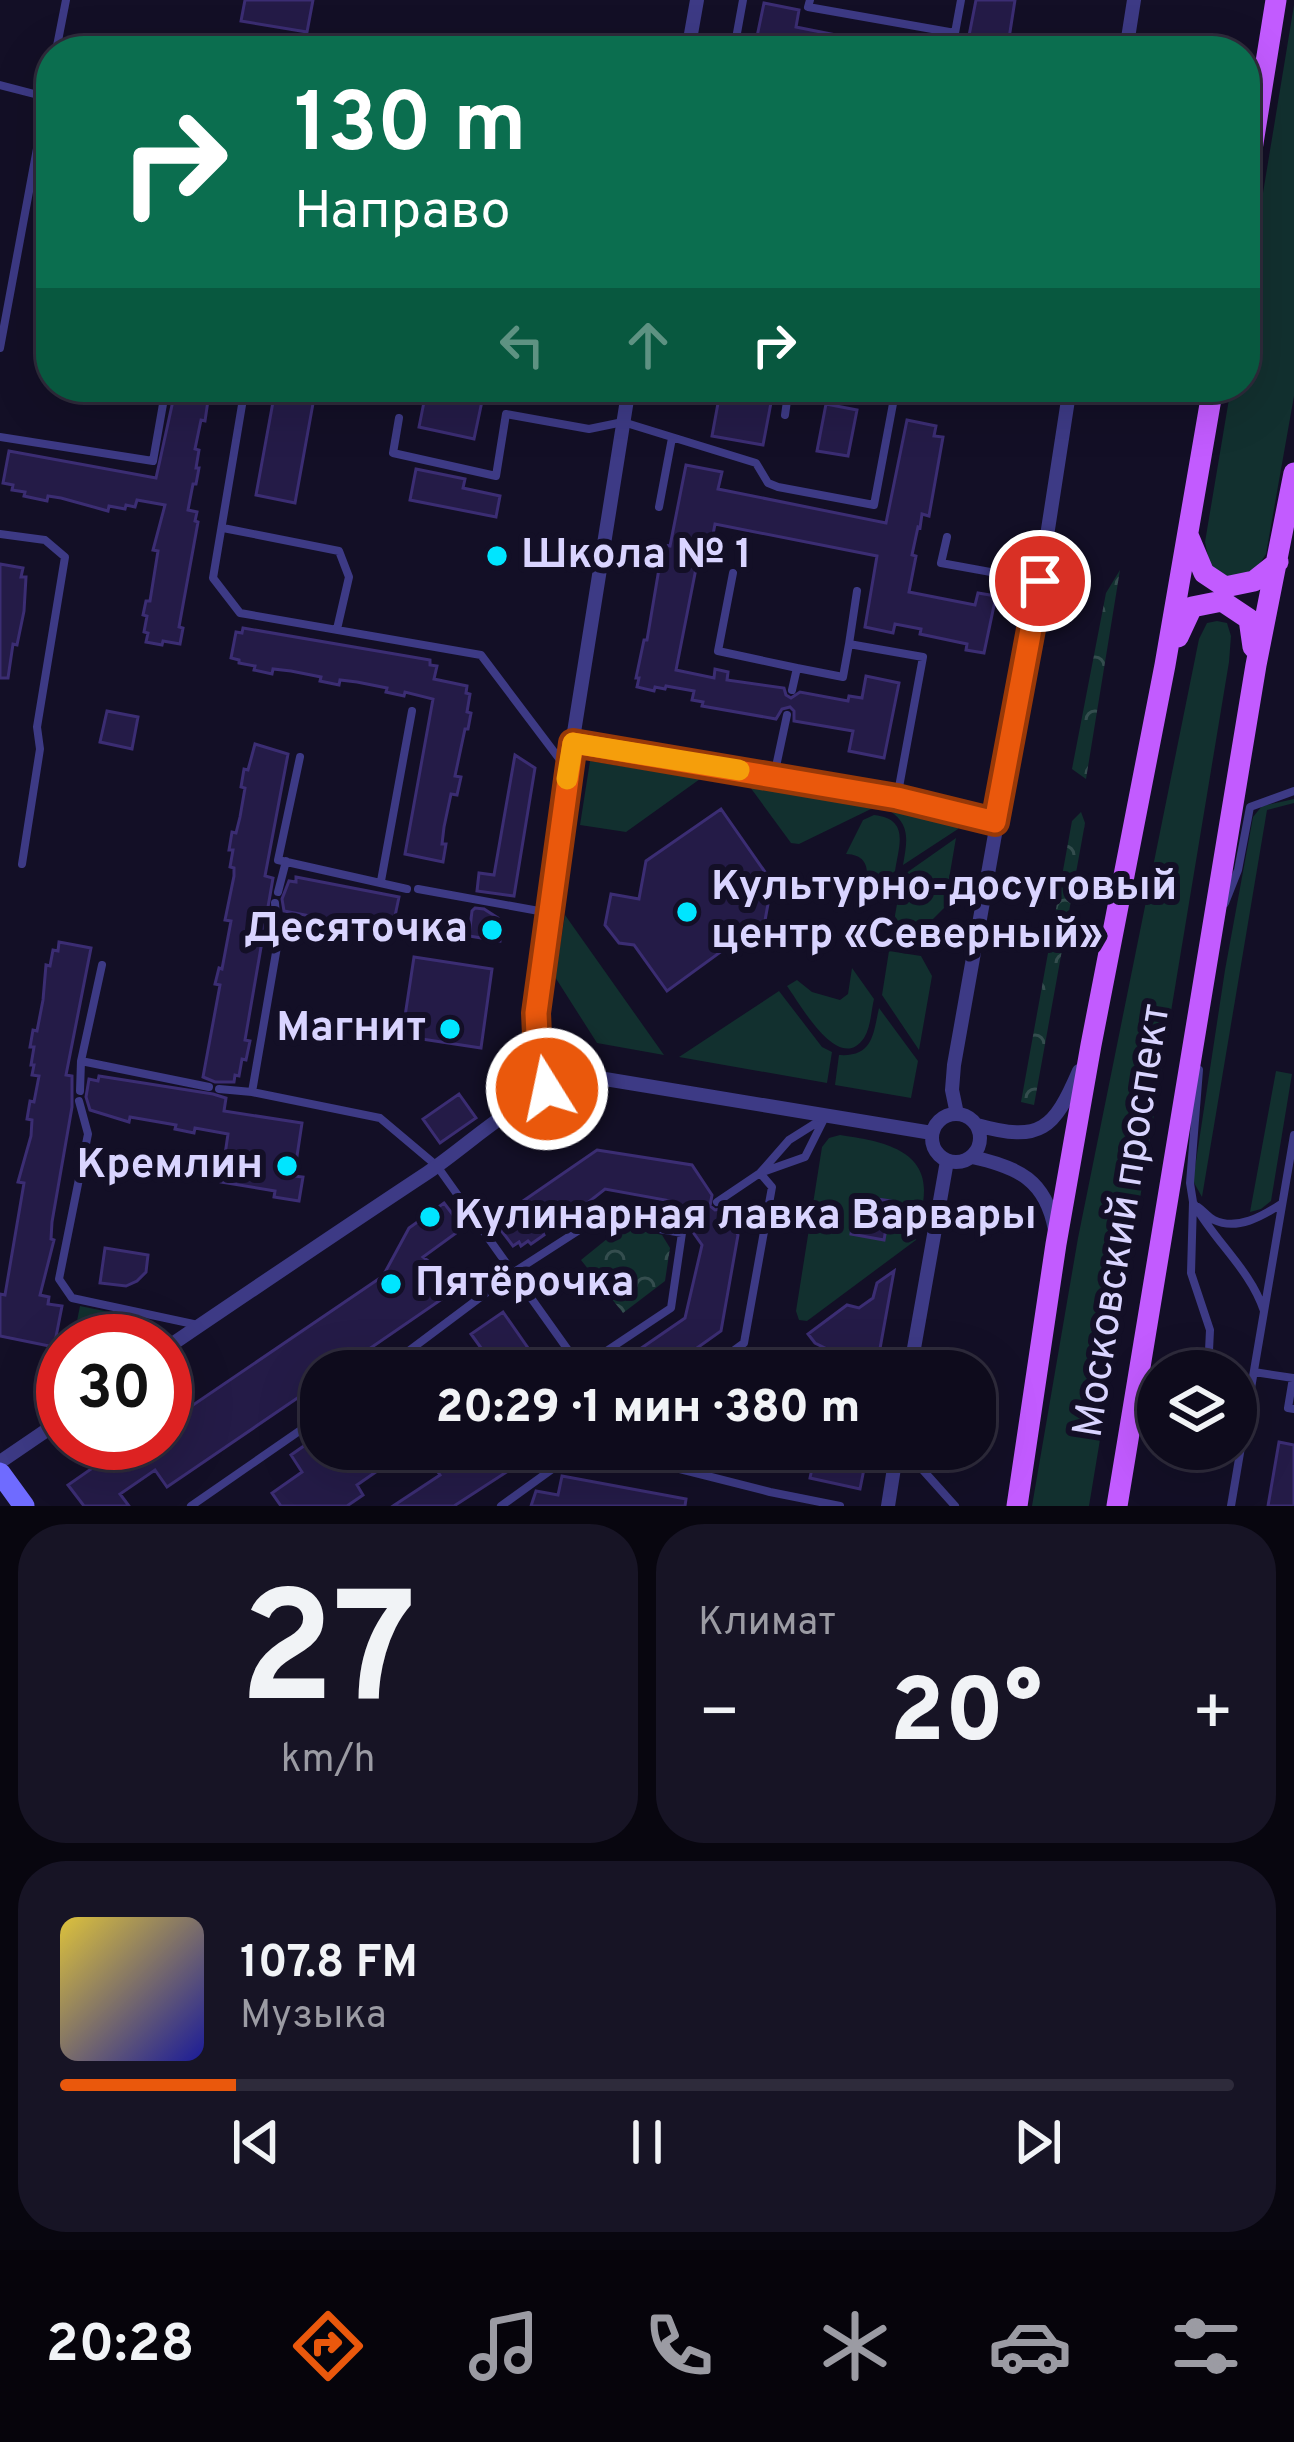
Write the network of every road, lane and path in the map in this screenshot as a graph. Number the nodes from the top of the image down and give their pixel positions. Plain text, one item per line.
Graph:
1 (66, 0) edge
2 (697, 0) edge
3 (743, 0) edge
4 (810, 0) edge
5 (961, 0) edge
6 (1134, 0) edge
7 (1276, 0) edge
8 (59, 36) edge
9 (691, 36) edge
10 (736, 36) edge
11 (1128, 36) edge
12 (0, 85) edge
13 (36, 94) edge
14 (1260, 100) edge
15 (36, 152) edge
16 (0, 348) edge
17 (163, 402) edge
18 (243, 402) edge
19 (626, 402) edge
20 (786, 402) edge
21 (894, 402) edge
22 (1068, 402) edge
23 (1210, 402) edge
24 (784, 416) dead end
25 (400, 418) dead end
26 (623, 422) junction
27 (0, 437) edge
28 (672, 438) junction
29 (1294, 473) edge
30 (658, 507) dead end
31 (223, 529) junction
32 (0, 534) edge
33 (1188, 534) junction
34 (947, 537) dead end
35 (1278, 562) junction
36 (733, 573) dead end
37 (1040, 581) junction
38 (857, 591) dead end
39 (337, 628) junction
40 (849, 644) junction
41 (1166, 665) junction
42 (1256, 665) junction
43 (797, 668) junction
44 (792, 690) dead end
45 (412, 711) dead end
46 (787, 716) dead end
47 (573, 743) junction
48 (300, 757) dead end
49 (568, 770) junction
50 (775, 776) junction
51 (1294, 791) edge
52 (897, 798) junction
53 (995, 822) junction
54 (286, 861) junction
55 (22, 864) dead end
56 (381, 881) junction
57 (551, 914) junction
58 (1210, 940) junction
59 (102, 965) dead end
60 (1091, 1045) junction
61 (81, 1060) junction
62 (547, 1089) junction
63 (252, 1092) junction
64 (957, 1114) junction
65 (825, 1118) junction
66 (977, 1125) junction
67 (932, 1133) junction
68 (1294, 1136) edge
69 (972, 1157) junction
70 (947, 1161) junction
71 (437, 1166) junction
72 (760, 1173) junction
73 (717, 1202) dead end
74 (1193, 1202) junction
75 (1282, 1203) junction
76 (1056, 1244) junction
77 (514, 1272) junction
78 (1264, 1312) junction
79 (200, 1326) junction
80 (192, 1331) edge
81 (410, 1350) edge
82 (568, 1350) edge
83 (611, 1350) edge
84 (734, 1350) edge
85 (914, 1350) edge
86 (1209, 1350) edge
87 (1257, 1354) edge
88 (1257, 1372) edge
89 (1294, 1409) edge
90 (300, 1431) edge
91 (36, 1437) edge
92 (0, 1462) edge
93 (551, 1470) edge
94 (683, 1470) edge
95 (896, 1470) edge
96 (920, 1470) edge
97 (1237, 1470) edge
98 (0, 1473) edge
99 (25, 1506) edge
100 (191, 1506) edge
101 (501, 1506) edge
102 (840, 1506) edge
103 (888, 1506) edge
104 (955, 1506) edge
105 (1017, 1506) edge
106 (1117, 1506) edge
107 (1231, 1506) edge

1 - 8 lane
2 - 9 street
3 - 10 lane
4 - 5 lane
6 - 11 street
7 - 14 main road
12 - 13 lane
15 - 16 lane
17 - 27 lane
18 - 31 lane
19 - 26 street
20 - 24 lane
21 - 28 lane
22 - 37 street
23 - 33 main road, Московский проспект
25 - 26 lane
26 - 28 lane
26 - 47 street
28 - 30 lane
29 - 35 main road, Московский проспект
31 - 39 lane
31 - 39 lane
32 - 55 lane
33 - 35 main road
33 - 41 main road, Московский проспект
34 - 37 lane
35 - 42 main road, Московский проспект
36 - 43 lane
37 - 53 street
38 - 40 lane
39 - 49 lane
40 - 43 lane
40 - 52 lane
41 - 42 main road, Московский проспект
41 - 60 main road, Московский проспект
42 - 58 main road, Московский проспект
43 - 44 lane
45 - 56 lane
46 - 50 lane
47 - 49 street
47 - 50 lane
48 - 54 lane
49 - 57 street
50 - 52 lane
51 - 58 lane
52 - 53 lane
53 - 64 street
54 - 56 lane
54 - 63 lane
56 - 57 lane
57 - 62 street
58 - 74 lane
58 - 106 main road, Московский проспект
59 - 61 lane
60 - 66 street
60 - 76 main road, Московский проспект
61 - 63 lane
61 - 79 lane
62 - 65 street
62 - 71 street
63 - 71 lane
64 - 66 street
64 - 67 street
65 - 67 street
65 - 72 lane
65 - 72 lane
66 - 69 street
67 - 70 street
68 - 75 lane
69 - 70 street
69 - 76 street
70 - 85 street
71 - 77 lane
71 - 79 street
72 - 73 lane
72 - 84 lane
74 - 75 lane
74 - 78 lane
74 - 86 lane
75 - 78 lane
76 - 105 main road, Московский проспект
77 - 81 lane
77 - 82 lane
77 - 83 lane
78 - 87 lane
79 - 80 street
88 - 89 lane
90 - 100 lane
91 - 92 street
93 - 101 lane
94 - 102 lane
95 - 103 street
96 - 104 lane
97 - 107 lane
98 - 99 street

